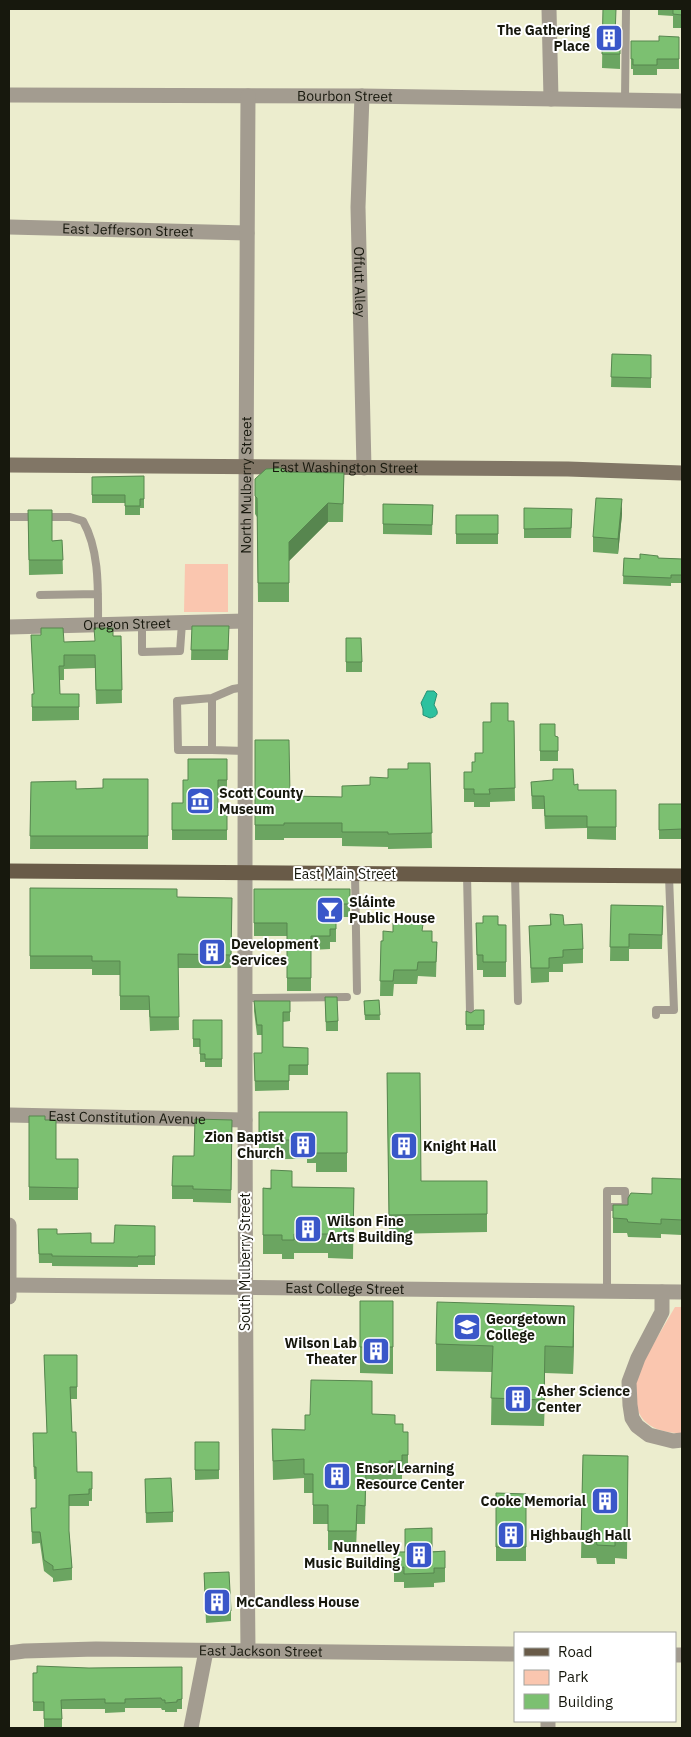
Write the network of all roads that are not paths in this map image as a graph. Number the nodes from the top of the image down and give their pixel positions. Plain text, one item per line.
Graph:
1 (549, 9) edge
2 (626, 9) edge
3 (9, 95) edge
4 (248, 96) junction
5 (362, 96) junction
6 (551, 99) junction
7 (625, 100) junction
8 (682, 101) edge
9 (9, 227) edge
10 (248, 233) junction
11 (9, 465) edge
12 (246, 467) junction
13 (364, 468) junction
14 (682, 474) edge
15 (9, 517) edge
16 (98, 594) junction
17 (40, 596) dead end
18 (245, 622) junction
19 (182, 623) junction
20 (142, 624) junction
21 (98, 625) junction
22 (9, 627) edge
23 (245, 687) junction
24 (212, 698) junction
25 (212, 750) junction
26 (245, 751) junction
27 (9, 872) edge
28 (245, 874) junction
29 (355, 874) junction
30 (467, 875) junction
31 (515, 875) junction
32 (676, 876) edge
33 (357, 991) dead end
34 (245, 998) junction
35 (346, 998) dead end
36 (518, 1001) dead end
37 (470, 1012) edge
38 (656, 1015) dead end
39 (9, 1114) edge
40 (245, 1120) junction
41 (607, 1207) dead end
42 (9, 1225) edge
43 (9, 1285) edge
44 (245, 1287) junction
45 (607, 1291) junction
46 (662, 1292) junction
47 (682, 1292) edge
48 (9, 1297) edge
49 (682, 1440) edge
50 (206, 1650) junction
51 (248, 1651) junction
52 (9, 1653) edge
53 (514, 1654) edge
54 (191, 1728) edge

1 - 6 street
2 - 7 lane
3 - 4 street, Bourbon Street
4 - 5 street, Bourbon Street
4 - 10 street, North Mulberry Street
5 - 6 street, Bourbon Street
5 - 13 street, Offutt Alley
6 - 7 street, Bourbon Street
7 - 8 street, Bourbon Street
9 - 10 street, East Jefferson Street
10 - 12 street, North Mulberry Street
11 - 12 street, East Washington Street
12 - 13 street, East Washington Street
12 - 18 street, North Mulberry Street
13 - 14 street, East Washington Street
15 - 16 lane
16 - 17 lane
16 - 21 lane
18 - 19 street, Oregon Street
18 - 23 street, North Mulberry Street
19 - 20 street, Oregon Street
19 - 20 lane
20 - 21 street, Oregon Street
21 - 22 street, Oregon Street
23 - 24 lane
23 - 26 street, North Mulberry Street
24 - 25 lane
24 - 25 lane
25 - 26 lane
26 - 28 street, North Mulberry Street
27 - 28 main road, East Main Street
28 - 29 main road, East Main Street
28 - 34 street, South Mulberry Street
29 - 30 main road, East Main Street
29 - 33 lane
30 - 31 main road, East Main Street
30 - 37 lane
31 - 32 main road, East Main Street
31 - 36 lane
32 - 38 lane
34 - 35 lane
34 - 40 street, South Mulberry Street
39 - 40 street, East Constitution Avenue
40 - 44 street, South Mulberry Street
41 - 45 lane
42 - 43 street
43 - 44 street, East College Street
43 - 48 street
44 - 45 street, East College Street
44 - 51 street, South Mulberry Street
45 - 46 street, East College Street
46 - 47 street, East College Street
46 - 49 street
50 - 51 street, East Jackson Street
50 - 52 street, East Jackson Street
50 - 54 street
51 - 53 street, East Jackson Street

